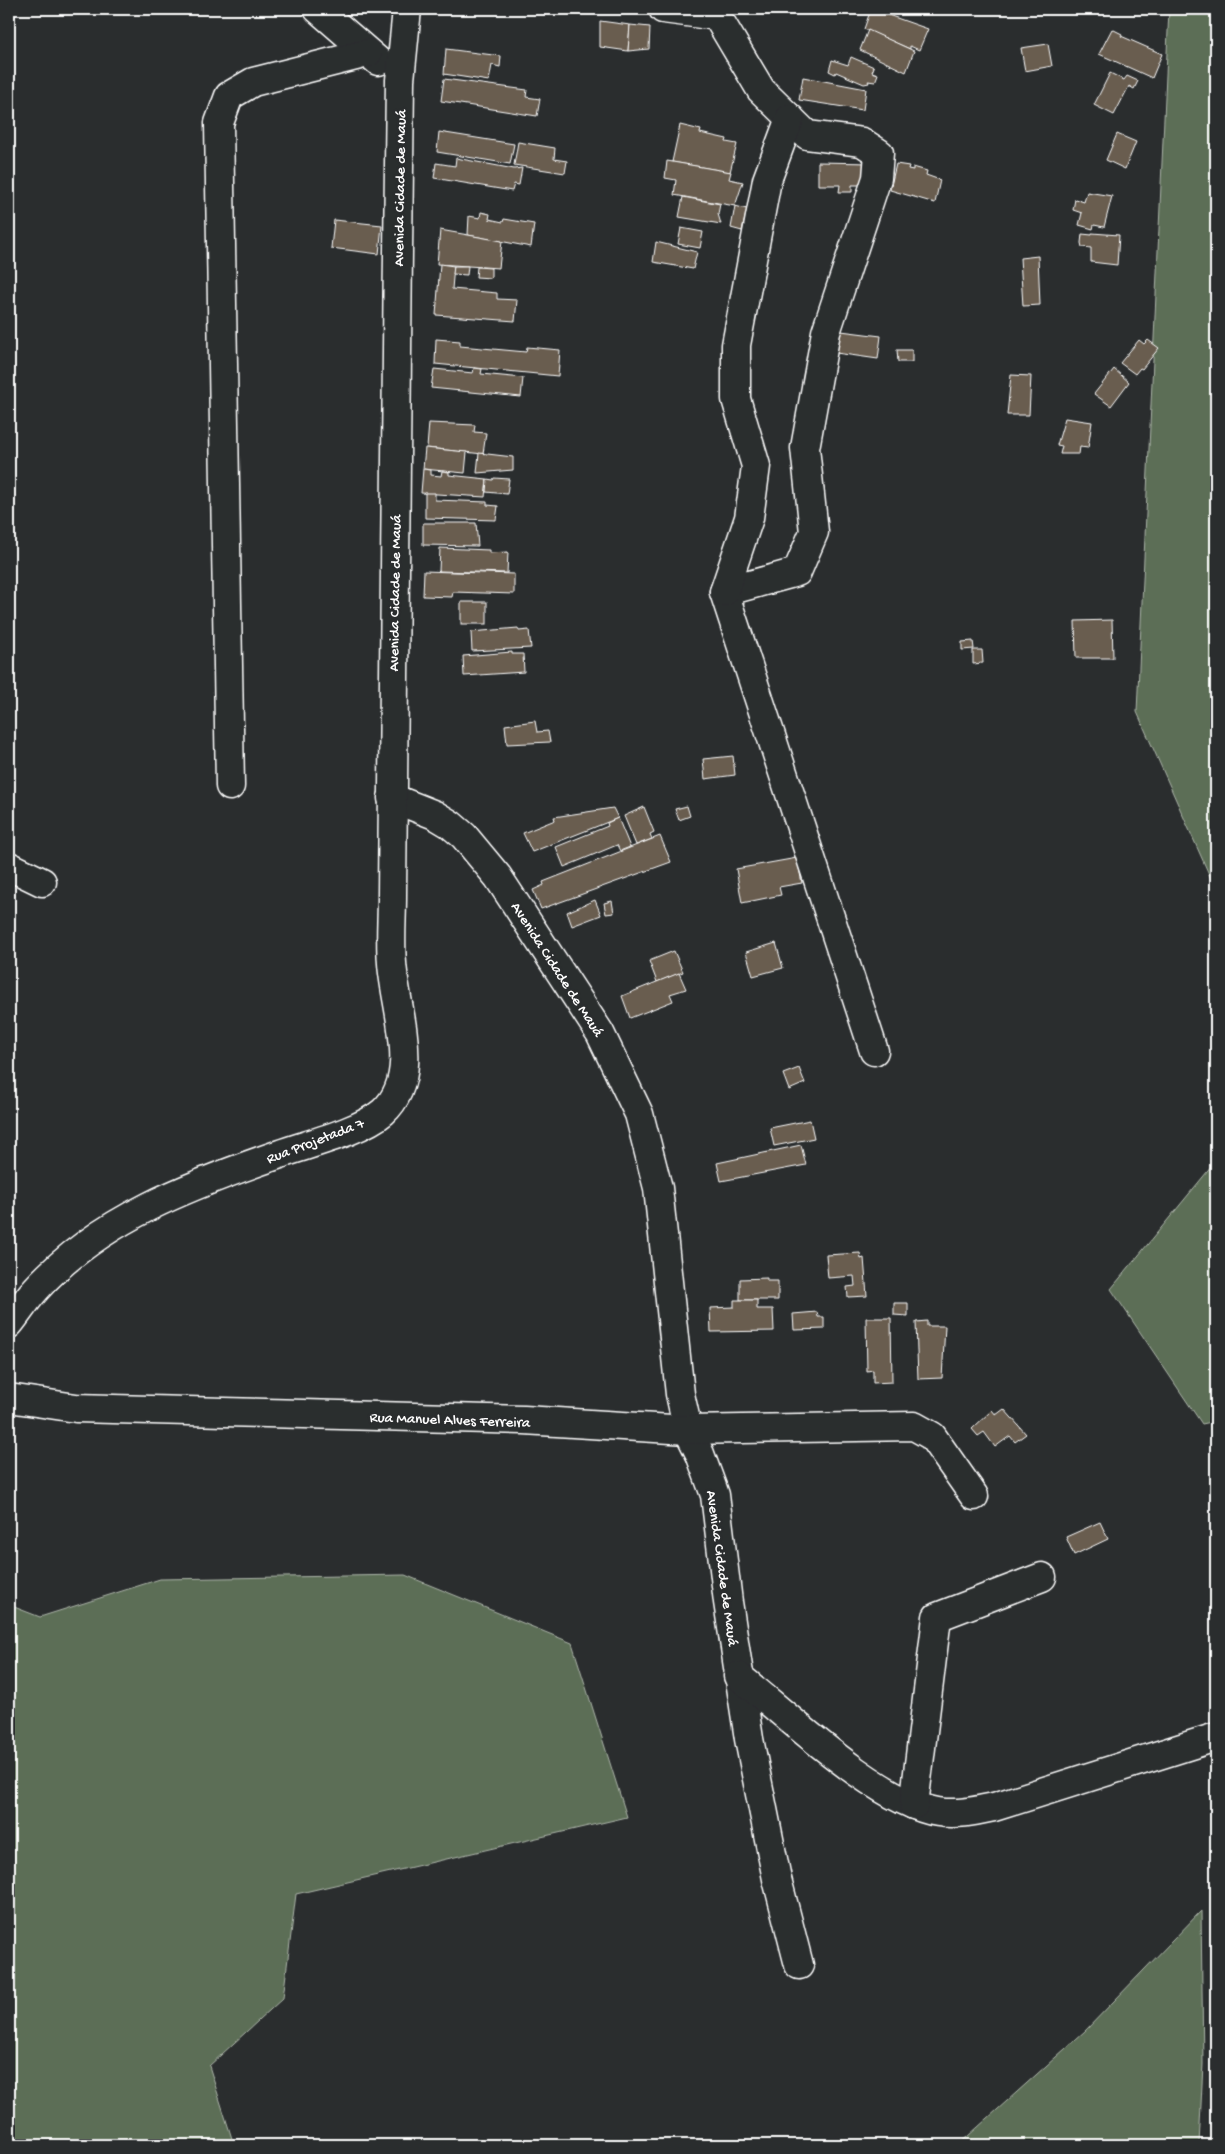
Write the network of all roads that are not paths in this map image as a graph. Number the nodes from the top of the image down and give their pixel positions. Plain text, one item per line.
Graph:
1 (318, 9) edge
2 (407, 9) edge
3 (663, 9) edge
4 (368, 53) junction
5 (400, 80) junction
6 (790, 118) junction
7 (724, 592) junction
8 (230, 786) dead end
9 (392, 798) junction
10 (9, 866) edge
11 (42, 882) dead end
12 (874, 1052) dead end
13 (9, 1324) edge
14 (9, 1398) edge
15 (688, 1430) junction
16 (974, 1496) dead end
17 (1042, 1577) dead end
18 (738, 1676) junction
19 (1216, 1737) edge
20 (914, 1805) junction
21 (799, 1965) dead end

1 - 4 street
2 - 5 street, Avenida Cidade de Mauá
3 - 6 street
4 - 5 street
4 - 8 street
5 - 9 street, Avenida Cidade de Mauá
6 - 7 street
6 - 7 street
7 - 12 street
9 - 13 street, Rua Projetada 7
9 - 15 street, Avenida Cidade de Mauá
10 - 11 street
14 - 15 street, Rua Manuel Alves Ferreira
15 - 16 street, Rua Manuel Alves Ferreira
15 - 18 street, Avenida Cidade de Mauá
17 - 20 street
18 - 20 street
18 - 21 street, Avenida Cidade de Mauá
19 - 20 street

